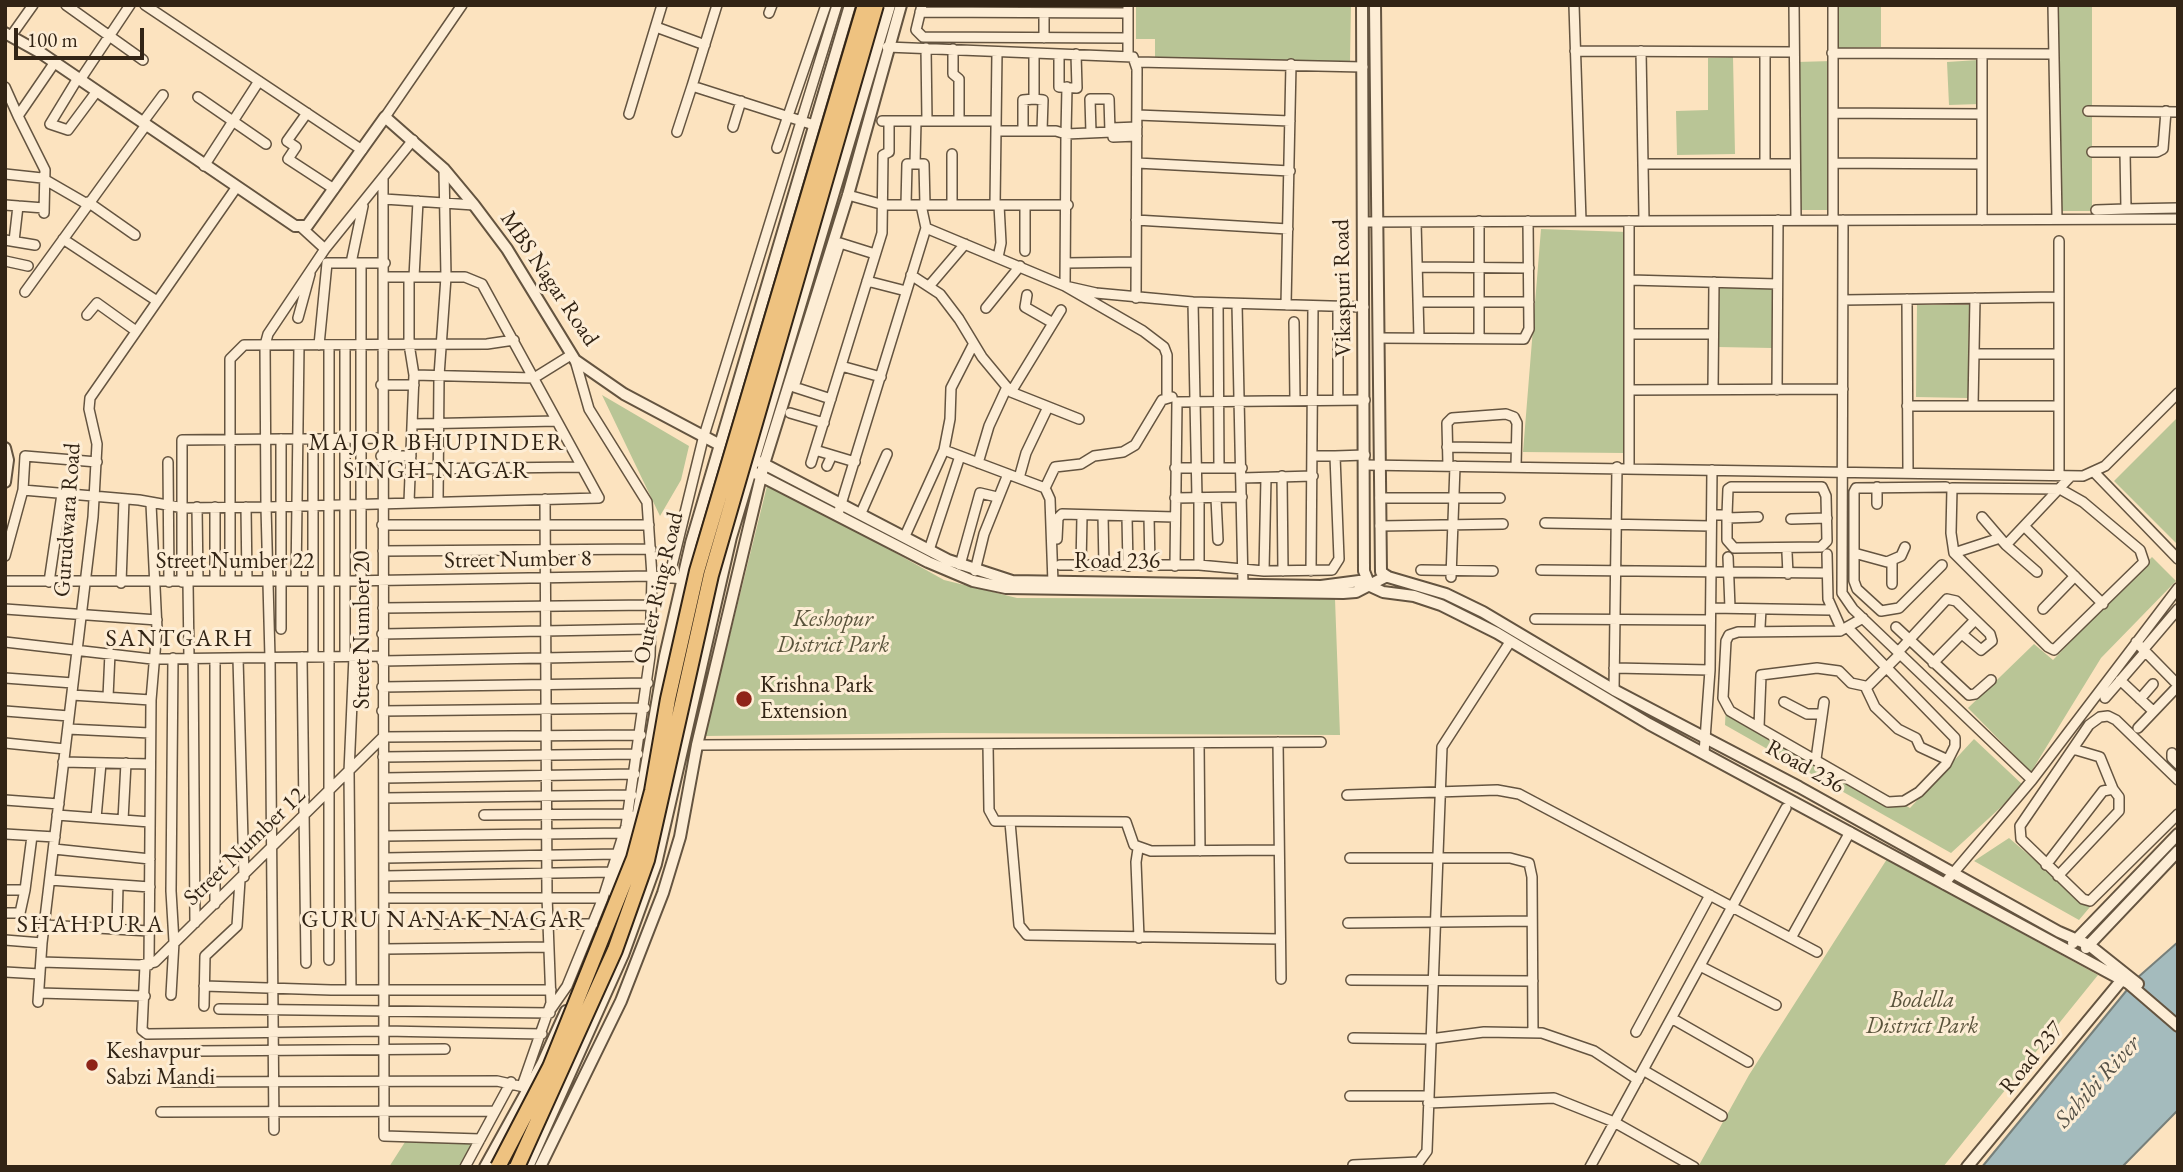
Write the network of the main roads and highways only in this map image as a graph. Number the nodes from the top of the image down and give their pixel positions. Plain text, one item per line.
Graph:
1 (865, 5) edge
2 (876, 5) edge
3 (498, 1167) edge
4 (517, 1167) edge

1 - 3 main road, Outer Ring Road, bridge
2 - 4 main road, Outer Ring Road, bridge

